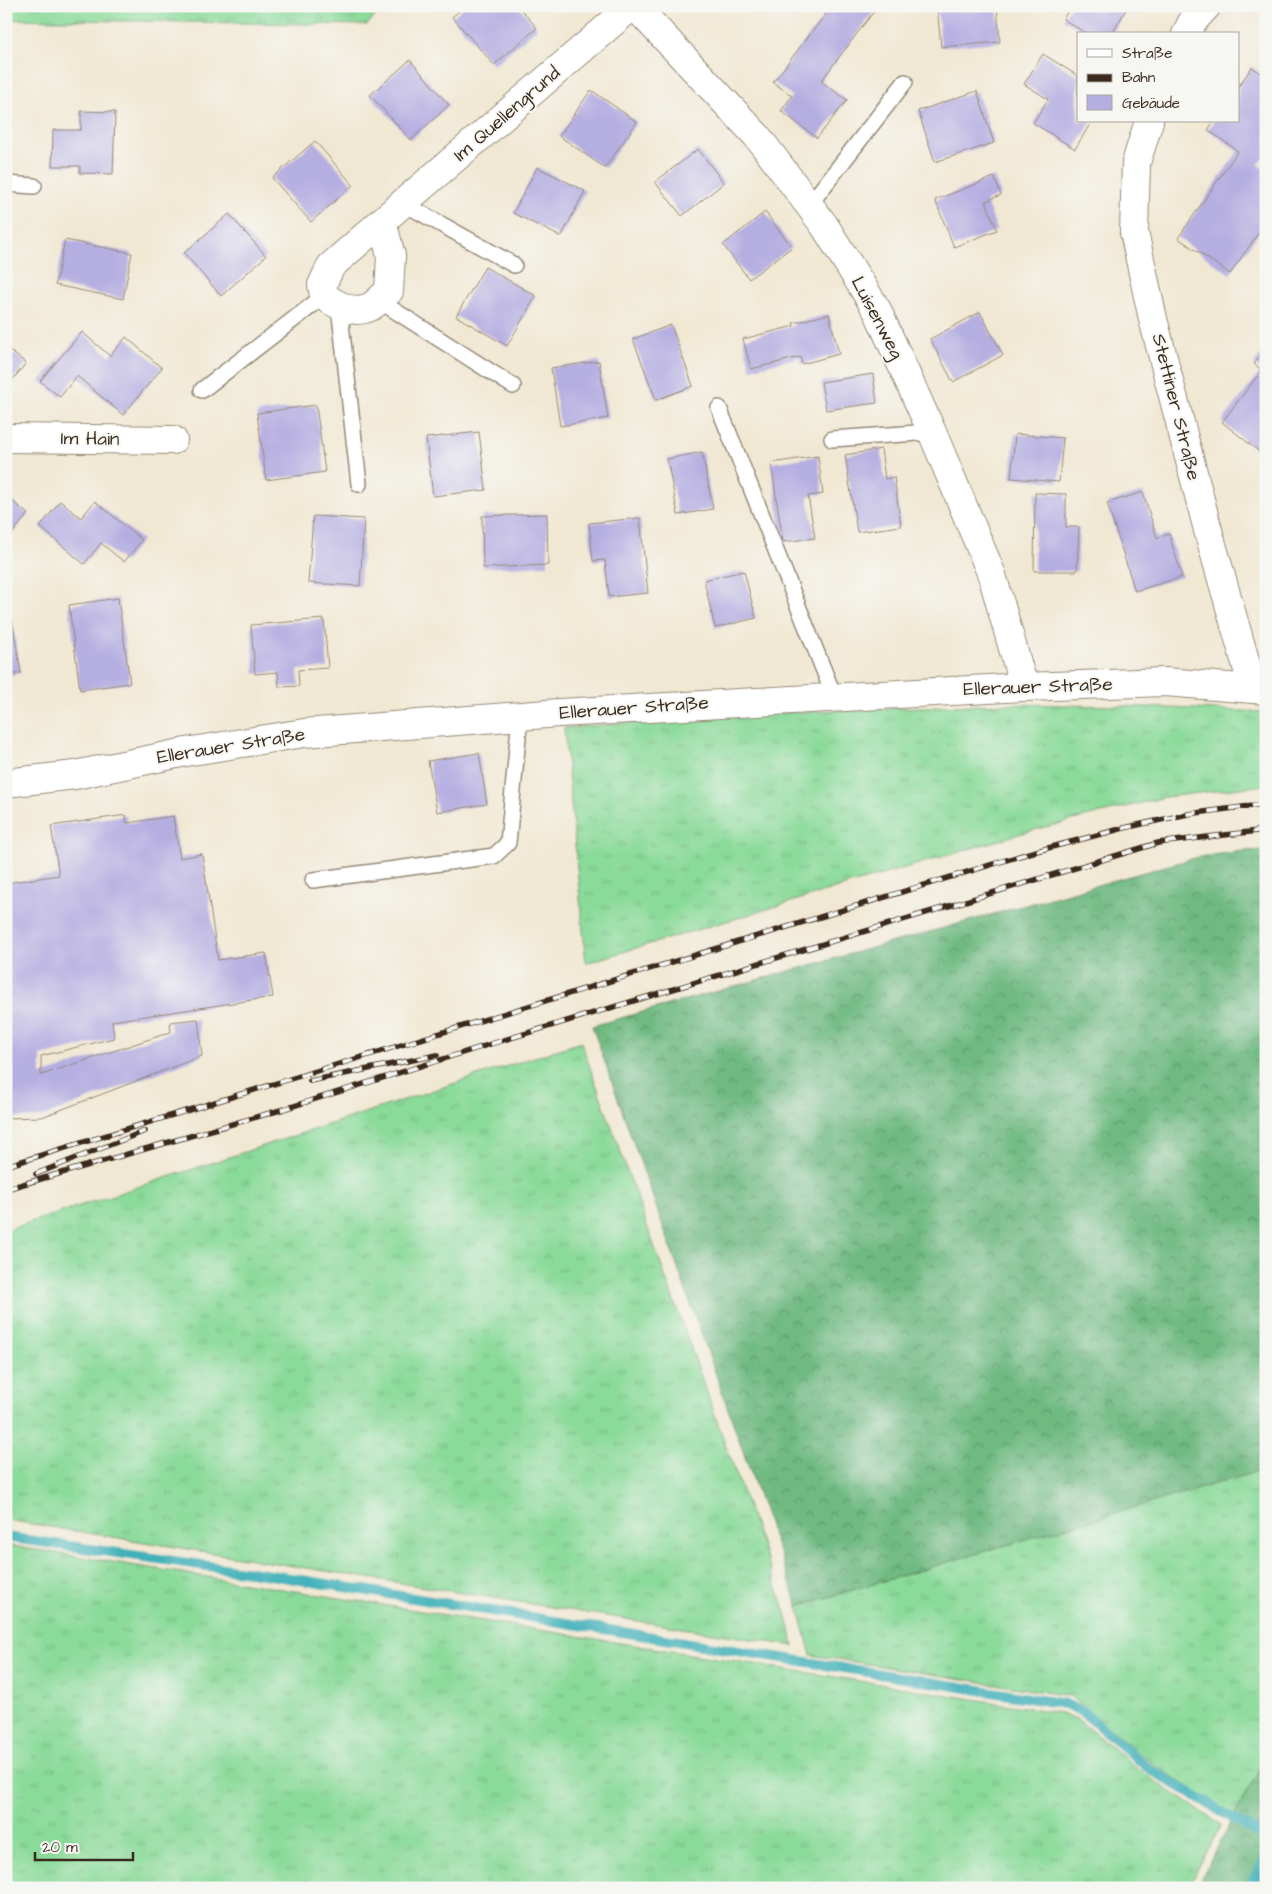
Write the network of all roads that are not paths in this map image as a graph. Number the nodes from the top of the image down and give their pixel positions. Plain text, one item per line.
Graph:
1 (633, 6) edge
2 (905, 82) dead end
3 (1148, 122) edge
4 (6, 184) edge
5 (34, 186) dead end
6 (403, 203) junction
7 (810, 204) junction
8 (382, 221) junction
9 (514, 265) dead end
10 (378, 300) junction
11 (331, 301) junction
12 (513, 386) dead end
13 (202, 390) dead end
14 (719, 408) dead end
15 (932, 432) junction
16 (6, 438) edge
17 (832, 439) dead end
18 (173, 440) dead end
19 (359, 484) dead end
20 (1024, 686) junction
21 (1259, 689) edge
22 (834, 696) junction
23 (520, 716) junction
24 (6, 783) edge
25 (313, 880) dead end

1 - 6 street, Im Quellengrund
1 - 7 street, Luisenweg
2 - 7 lane
3 - 21 street, Stettiner Straße
4 - 5 lane
6 - 8 street, Im Quellengrund
6 - 9 lane
7 - 15 street, Luisenweg
8 - 10 street
8 - 11 street, Im Quellengrund
10 - 11 street
10 - 12 lane
11 - 13 lane
11 - 19 lane
14 - 22 lane
15 - 17 lane
15 - 20 street, Luisenweg
16 - 18 street, Im Hain
20 - 21 street, Ellerauer Straße
20 - 22 street, Ellerauer Straße
22 - 23 street, Ellerauer Straße
23 - 24 street, Ellerauer Straße
23 - 25 lane

